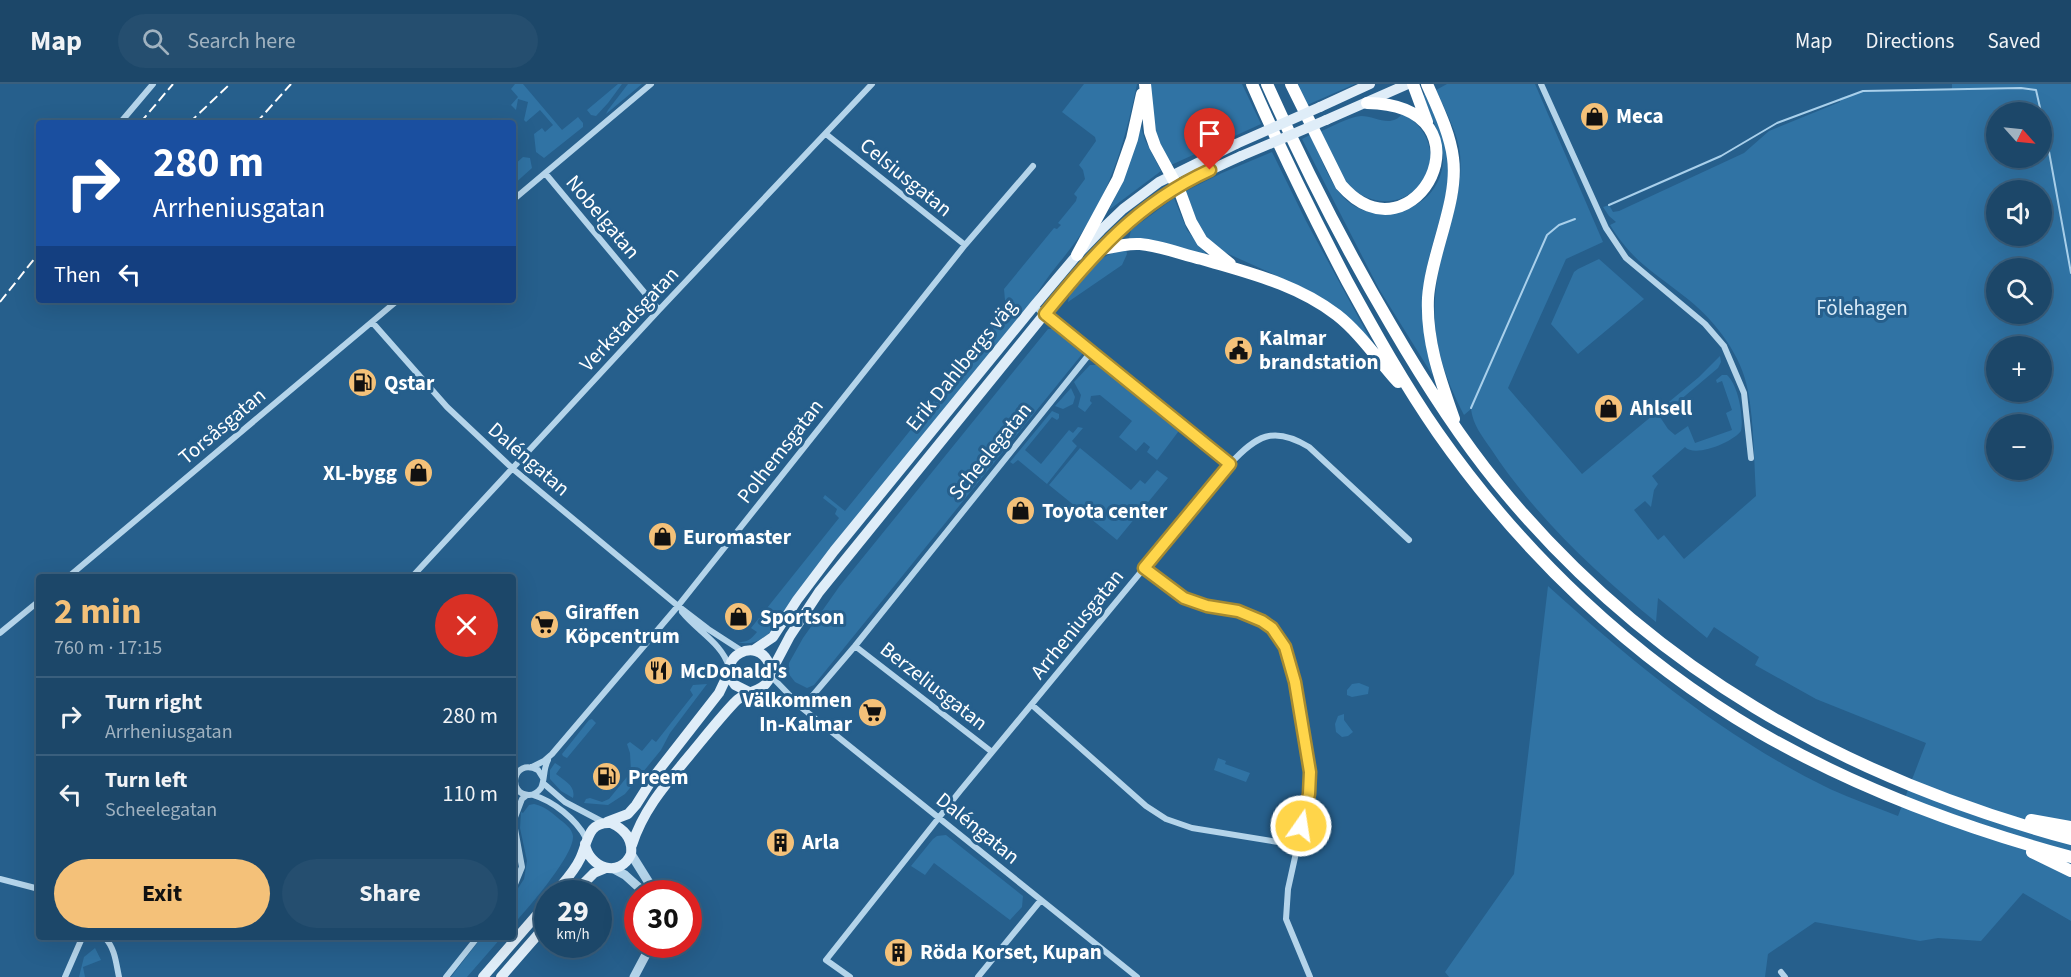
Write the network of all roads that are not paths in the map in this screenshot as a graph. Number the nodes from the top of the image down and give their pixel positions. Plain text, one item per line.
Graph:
1 (153, 84) edge
2 (651, 84) edge
3 (872, 84) edge
4 (1145, 84) edge
5 (1252, 84) edge
6 (1267, 84) edge
7 (1291, 84) edge
8 (1370, 84) edge
9 (1382, 84) edge
10 (1408, 84) edge
11 (1413, 84) edge
12 (1427, 84) edge
13 (1541, 84) edge
14 (1342, 98) junction
15 (1367, 103) junction
16 (123, 120) edge
17 (1428, 124) junction
18 (826, 134) junction
19 (1033, 166) dead end
20 (544, 173) junction
21 (1171, 175) junction
22 (1177, 187) junction
23 (516, 197) edge
24 (965, 245) junction
25 (1099, 250) junction
26 (1077, 255) junction
27 (1235, 268) junction
28 (394, 303) edge
29 (1034, 306) junction
30 (658, 310) junction
31 (1045, 314) junction
32 (372, 322) junction
33 (1091, 352) junction
34 (1421, 408) junction
35 (1460, 434) junction
36 (1751, 458) dead end
37 (1230, 464) junction
38 (513, 469) junction
39 (1409, 540) dead end
40 (1144, 568) junction
41 (72, 574) edge
42 (415, 574) edge
43 (36, 603) edge
44 (678, 606) junction
45 (0, 633) edge
46 (855, 646) junction
47 (748, 651) junction
48 (729, 670) junction
49 (770, 673) junction
50 (752, 691) junction
51 (1032, 705) junction
52 (800, 706) junction
53 (992, 752) junction
54 (552, 754) junction
55 (532, 767) junction
56 (543, 780) junction
57 (516, 787) joint
58 (530, 795) junction
59 (516, 813) edge
60 (1988, 814) junction
61 (939, 818) junction
62 (605, 822) junction
63 (2071, 827) edge
64 (516, 835) edge
65 (2002, 836) junction
66 (2071, 839) edge
67 (586, 841) junction
68 (1296, 845) junction
69 (632, 849) junction
70 (2071, 857) edge
71 (610, 868) junction
72 (2071, 871) edge
73 (0, 879) edge
74 (565, 880) edge
75 (587, 880) edge
76 (631, 880) edge
77 (649, 880) edge
78 (516, 882) edge
79 (36, 888) edge
80 (1041, 900) junction
81 (534, 918) edge
82 (516, 939) edge
83 (534, 939) edge
84 (81, 940) edge
85 (108, 940) edge
86 (475, 940) edge
87 (515, 940) edge
88 (644, 958) edge
89 (67, 976) edge
90 (119, 977) edge
91 (446, 977) edge
92 (483, 977) edge
93 (501, 977) edge
94 (634, 977) edge
95 (850, 977) edge
96 (978, 977) edge
97 (1137, 977) edge
98 (1310, 977) edge

1 - 16 street
2 - 20 street
3 - 18 street, Verkstadsgatan
4 - 21 highway
4 - 26 highway
5 - 34 highway
6 - 35 highway
7 - 17 highway
8 - 14 main road
9 - 14 main road
10 - 15 main road, Erik Dahlbergs väg
11 - 17 highway
12 - 35 highway
13 - 36 street
14 - 21 main road, Erik Dahlbergs väg, bridge
15 - 17 highway
15 - 22 main road, Erik Dahlbergs väg, bridge
18 - 24 street, Celsiusgatan
18 - 30 street, Verkstadsgatan
19 - 24 street, Polhemsgatan
20 - 23 street
20 - 30 street, Nobelgatan
21 - 22 highway
21 - 26 main road, Erik Dahlbergs väg
22 - 25 main road, Erik Dahlbergs väg
22 - 27 highway
24 - 44 street, Polhemsgatan
25 - 27 highway
25 - 31 main road, Erik Dahlbergs väg
26 - 29 main road, Erik Dahlbergs väg
27 - 34 highway
28 - 32 street, Torsåsgatan
29 - 31 street
29 - 47 main road, Erik Dahlbergs väg
30 - 38 street, Verkstadsgatan
31 - 33 street
31 - 49 main road, Erik Dahlbergs väg
32 - 38 street, Daléngatan
32 - 41 street, Torsåsgatan
33 - 37 street
33 - 46 street, Scheelegatan
34 - 65 highway
35 - 60 highway
37 - 39 street, Arrheniusgatan
37 - 40 street, Arrheniusgatan
38 - 42 street, Verkstadsgatan
38 - 44 street, Daléngatan
40 - 51 street, Arrheniusgatan
40 - 68 street
43 - 45 street
44 - 47 street, Daléngatan
44 - 48 street, Daléngatan
44 - 54 street, Polhemsgatan
46 - 52 street, Scheelegatan
46 - 53 street, Berzeliusgatan
47 - 48 main road, Erik Dahlbergs väg
47 - 49 main road
48 - 50 main road
48 - 62 main road, Erik Dahlbergs väg
49 - 50 main road, Erik Dahlbergs väg
49 - 52 street, Daléngatan
50 - 52 street, Daléngatan
50 - 69 main road, Erik Dahlbergs väg
51 - 53 street, Arrheniusgatan
51 - 68 street
52 - 61 street, Daléngatan
53 - 61 street, Arrheniusgatan
54 - 55 street, Polhemsgatan
54 - 56 street, Polhemsgatan
55 - 56 street
55 - 57 street
56 - 58 street
56 - 62 street
57 - 58 street
58 - 59 street
58 - 67 street
60 - 63 highway
60 - 66 highway
61 - 80 street, Daléngatan
61 - 95 street, Arrheniusgatan
62 - 67 main road, Erik Dahlbergs väg
62 - 69 main road
64 - 78 street
65 - 70 highway
65 - 72 highway
67 - 71 main road
67 - 74 main road, Erik Dahlbergs väg
68 - 98 street
69 - 71 main road, Erik Dahlbergs väg
69 - 77 street
71 - 75 main road, Erik Dahlbergs väg
71 - 76 street
73 - 79 street
80 - 96 street
80 - 97 street, Daléngatan
81 - 82 main road
83 - 93 main road
84 - 89 street
85 - 90 street
86 - 91 street
87 - 92 main road
88 - 94 street

